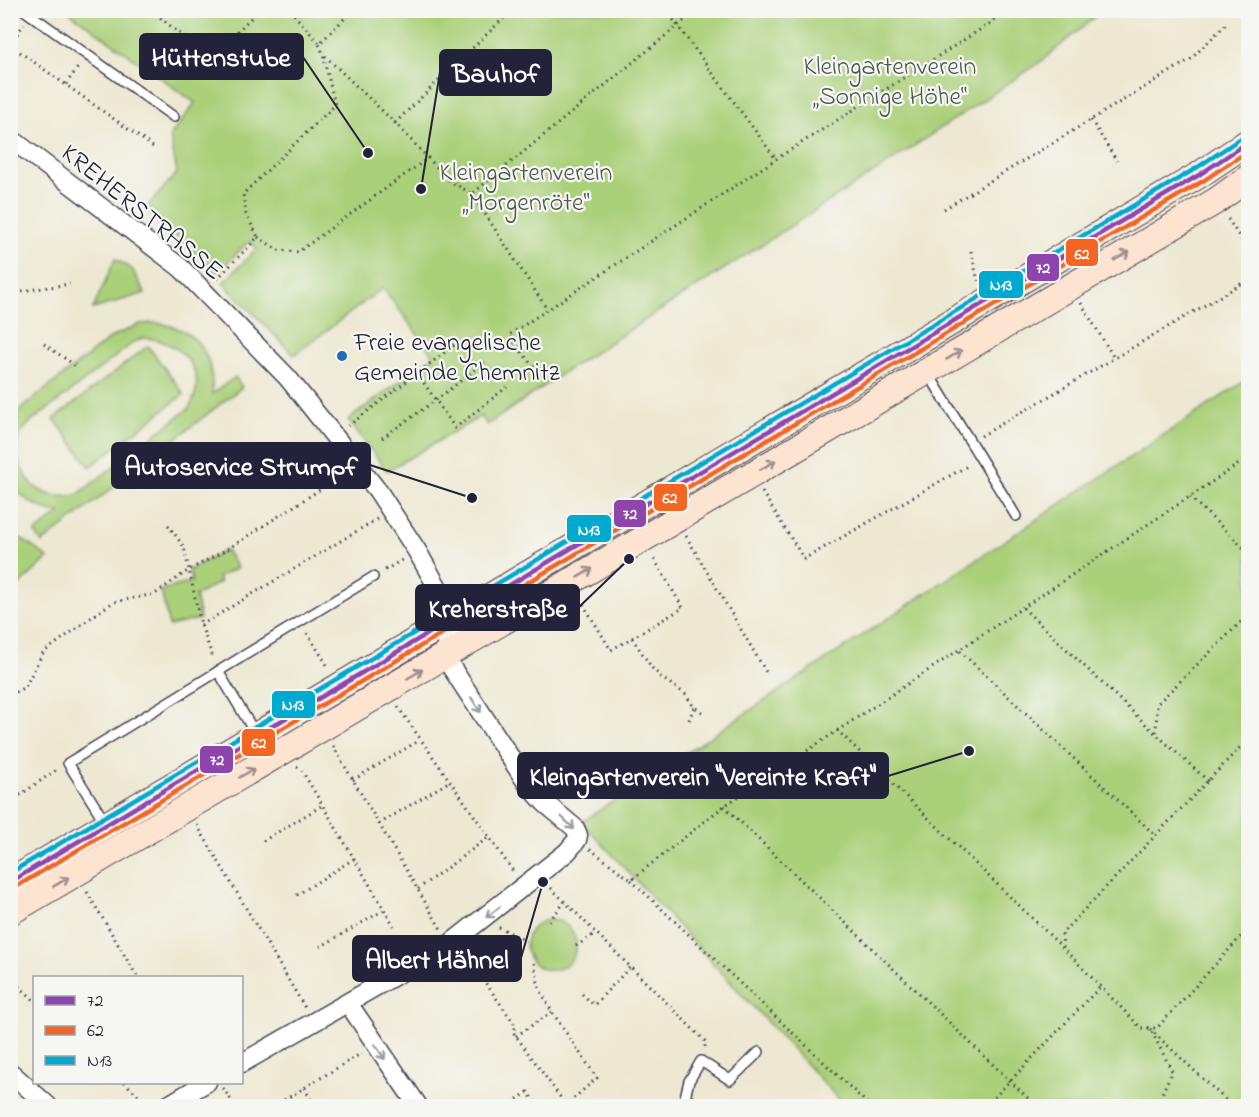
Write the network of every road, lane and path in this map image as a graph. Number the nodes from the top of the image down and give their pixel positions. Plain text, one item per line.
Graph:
1 (151, 10) edge
2 (259, 10) edge
3 (290, 10) edge
4 (353, 10) edge
5 (512, 10) edge
6 (666, 10) edge
7 (697, 10) edge
8 (813, 10) edge
9 (1004, 10) edge
10 (27, 13) edge
11 (806, 16) dead end
12 (1226, 24) dead end
13 (679, 26) junction
14 (319, 44) junction
15 (10, 45) edge
16 (323, 54) junction
17 (86, 55) junction
18 (66, 84) junction
19 (174, 117) dead end
20 (1091, 120) junction
21 (395, 123) junction
22 (10, 138) edge
23 (1248, 141) edge
24 (156, 149) dead end
25 (428, 158) junction
26 (776, 159) junction
27 (1117, 161) dead end
28 (1248, 178) edge
29 (472, 194) junction
30 (1216, 201) junction
31 (944, 209) dead end
32 (258, 237) junction
33 (971, 250) dead end
34 (1248, 250) edge
35 (1248, 280) edge
36 (70, 284) dead end
37 (1071, 286) junction
38 (22, 291) dead end
39 (204, 292) junction
40 (984, 303) junction
41 (547, 309) junction
42 (461, 340) dead end
43 (44, 344) dead end
44 (1114, 358) junction
45 (486, 361) dead end
46 (76, 366) dead end
47 (927, 371) junction
48 (537, 372) dead end
49 (417, 373) junction
50 (507, 387) dead end
51 (837, 390) junction
52 (436, 400) junction
53 (852, 415) junction
54 (334, 436) junction
55 (382, 438) dead end
56 (971, 442) junction
57 (981, 458) junction
58 (1248, 458) edge
59 (358, 465) junction
60 (751, 475) junction
61 (1190, 497) junction
62 (391, 511) junction
63 (1016, 516) dead end
64 (168, 525) dead end
65 (642, 539) junction
66 (687, 539) dead end
67 (417, 551) junction
68 (1248, 552) edge
69 (189, 570) junction
70 (373, 577) joint
71 (569, 583) junction
72 (1023, 608) junction
73 (1248, 615) edge
74 (455, 618) junction
75 (300, 621) junction
76 (201, 625) junction
77 (632, 638) junction
78 (960, 651) junction
79 (444, 656) junction
80 (218, 671) junction
81 (766, 672) dead end
82 (340, 686) junction
83 (386, 691) junction
84 (10, 695) edge
85 (694, 707) junction
86 (702, 712) dead end
87 (689, 720) dead end
88 (323, 728) junction
89 (837, 730) junction
90 (1156, 734) junction
91 (256, 735) junction
92 (1248, 739) edge
93 (420, 740) junction
94 (274, 756) junction
95 (68, 763) junction
96 (353, 780) junction
97 (450, 781) junction
98 (1208, 781) junction
99 (10, 802) edge
100 (323, 805) junction
101 (724, 806) junction
102 (187, 808) junction
103 (106, 824) junction
104 (379, 824) junction
105 (1156, 836) junction
106 (489, 837) junction
107 (577, 840) junction
108 (263, 842) dead end
109 (355, 858) junction
110 (76, 873) junction
111 (539, 876) junction
112 (631, 880) junction
113 (10, 882) edge
114 (524, 887) junction
115 (418, 889) junction
116 (297, 895) dead end
117 (566, 902) junction
118 (384, 910) junction
119 (10, 912) edge
120 (483, 919) junction
121 (549, 921) dead end
122 (394, 926) dead end
123 (1248, 929) edge
124 (596, 933) junction
125 (526, 941) dead end
126 (452, 942) junction
127 (576, 946) dead end
128 (320, 947) dead end
129 (1063, 948) junction
130 (534, 963) dead end
131 (630, 967) junction
132 (137, 976) edge
133 (10, 978) edge
134 (1100, 987) junction
135 (582, 994) dead end
136 (33, 999) edge
137 (348, 1003) junction
138 (552, 1012) junction
139 (314, 1022) junction
140 (1149, 1028) junction
141 (516, 1036) junction
142 (376, 1045) junction
143 (759, 1052) dead end
144 (701, 1061) junction
145 (243, 1062) edge
146 (10, 1072) edge
147 (1010, 1081) junction
148 (125, 1084) edge
149 (205, 1084) edge
150 (221, 1084) edge
151 (304, 1088) junction
152 (1157, 1105) dead end
153 (565, 1106) edge
154 (48, 1107) edge
155 (150, 1107) edge
156 (167, 1107) edge
157 (235, 1107) edge
158 (274, 1107) edge
159 (315, 1107) edge
160 (418, 1107) edge
161 (507, 1107) edge
162 (537, 1107) edge
163 (696, 1107) edge
164 (870, 1107) edge
165 (986, 1107) edge
166 (1036, 1107) edge
167 (1232, 1107) edge

1 - 2 path
3 - 14 path
4 - 14 path
5 - 21 path
6 - 13 path
7 - 13 path
8 - 11 path
9 - 26 path
10 - 15 path
10 - 17 lane
12 - 20 path
13 - 26 path
13 - 29 path
14 - 16 path
15 - 18 path
16 - 21 path
16 - 32 path
17 - 18 path
17 - 19 lane
18 - 24 path
20 - 27 path
20 - 31 path
21 - 25 path
22 - 39 street, KREHERSTRASSE
23 - 40 street
25 - 29 path
25 - 32 path
26 - 41 path
28 - 30 street
29 - 41 path
30 - 34 path
37 -> 30 street
32 - 39 path
33 - 40 path
35 - 44 path
36 - 38 path
37 - 44 path
47 -> 37 street
39 - 54 street, KREHERSTRASSE
40 - 51 street
41 - 48 path
42 - 49 path
43 - 46 path
44 - 56 path
45 - 52 path
47 - 53 street
47 - 56 lane
49 - 52 path
49 - 54 path
50 - 52 path
51 - 53 street
51 - 74 street
52 - 55 path
60 -> 53 street
54 - 59 street, KREHERSTRASSE
56 - 57 lane
57 - 60 path
57 - 63 lane
58 - 61 path
59 - 62 street, KREHERSTRASSE
59 - 69 path
60 - 65 street
61 - 68 path
61 - 72 path
62 - 67 street, KREHERSTRASSE
62 - 76 path
64 - 69 path
71 -> 65 street
65 - 77 path
66 - 81 path
67 - 70 path
67 - 74 street, KREHERSTRASSE
69 - 76 path
69 - 84 path
70 - 75 lane
71 - 77 path
71 - 79 street
72 - 78 path
72 - 90 path
73 - 90 path
74 - 79 street
74 - 82 street
75 - 80 lane
75 - 82 path
76 - 80 path
77 - 85 path
78 - 89 path
78 - 105 path
83 -> 79 street
79 -> 107 street
80 - 91 lane
80 - 95 lane
82 - 91 street
83 - 88 street
83 - 93 path
85 - 86 path
85 - 87 path
88 - 94 street
88 - 96 path
89 - 101 path
89 - 129 path
90 - 98 path
91 - 103 street
92 - 98 path
93 - 96 path
93 - 97 path
94 - 100 path
102 -> 94 street
95 - 99 path
95 - 103 lane
96 - 104 path
97 - 104 path
97 - 106 path
98 - 105 path
100 - 108 path
100 - 109 path
101 - 112 path
101 - 147 path
102 - 110 street
102 - 139 path
103 - 113 street
104 - 115 path
105 - 129 path
106 - 114 path
106 - 115 path
107 - 111 street
107 - 112 path
109 - 116 path
109 - 118 path
119 -> 110 street
110 - 132 path
111 - 114 street
111 - 117 path
112 - 164 path
114 -> 120 street
115 - 126 path
117 - 121 path
117 - 124 path
118 - 122 path
118 - 128 path
120 - 125 path
120 - 126 street
123 - 140 path
124 - 127 path
124 - 131 path
126 - 137 street
126 - 141 path
129 - 134 path
130 - 138 path
131 - 135 path
131 - 144 path
133 - 136 path
134 - 140 path
134 - 147 path
137 - 139 street
137 - 142 street
138 - 141 path
138 - 153 path
139 - 145 street
140 - 152 path
140 - 167 path
141 - 153 path
142 - 151 path
142 -> 160 street
143 - 144 lane
144 - 163 lane
146 - 154 street
147 - 165 path
147 - 166 path
148 - 155 path
149 - 156 street
150 - 157 path
151 - 158 path
151 - 159 path
161 - 162 path

